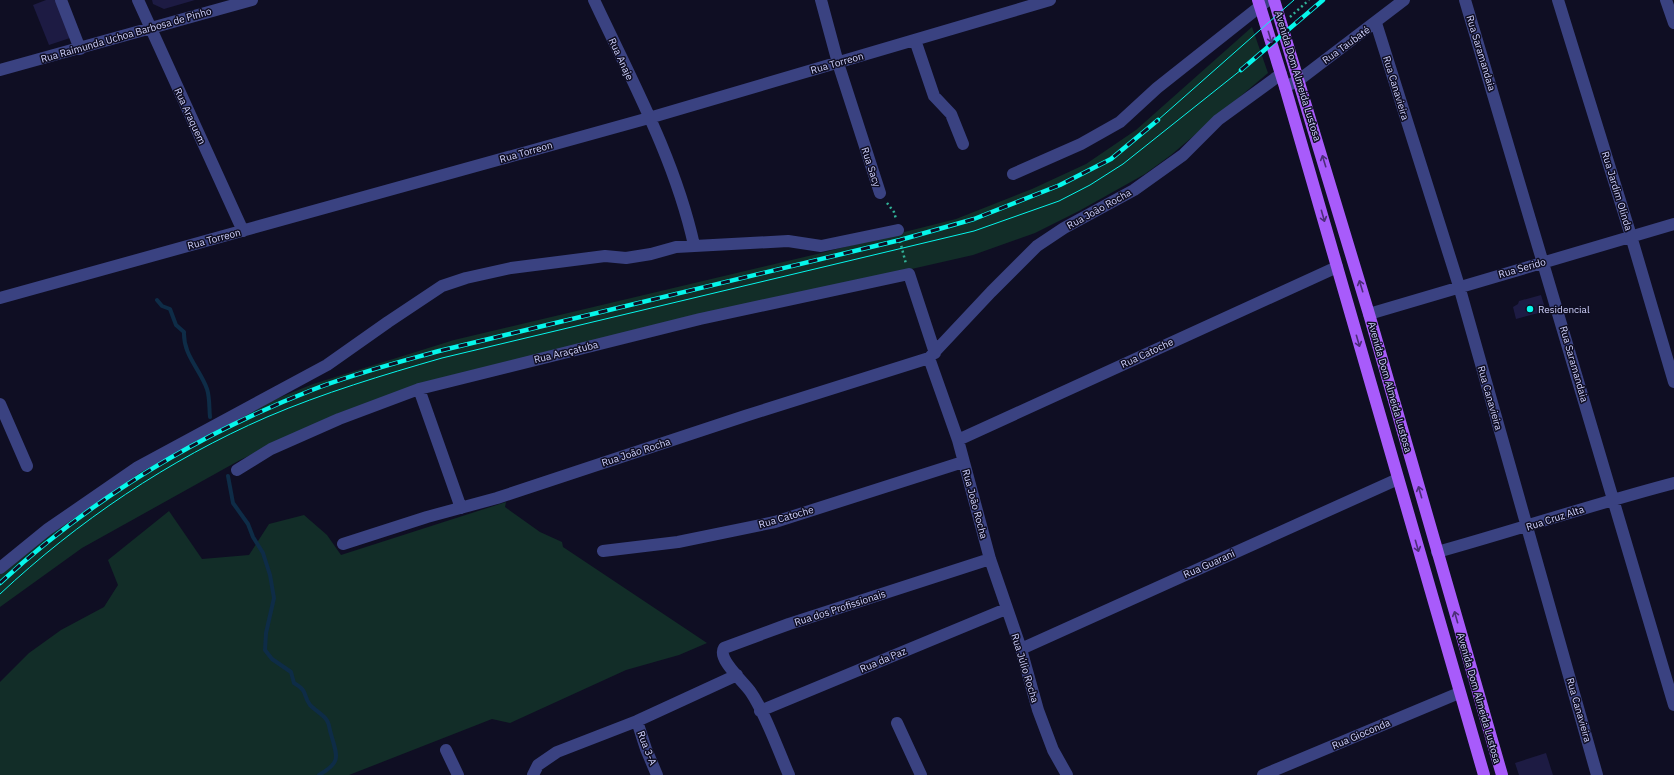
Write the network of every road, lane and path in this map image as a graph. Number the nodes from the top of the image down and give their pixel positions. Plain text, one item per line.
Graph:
1 (61, 0) edge
2 (138, 0) edge
3 (252, 0) edge
4 (594, 0) edge
5 (821, 0) edge
6 (1050, 0) edge
7 (1274, 0) edge
8 (1309, 0) edge
9 (1404, 0) edge
10 (1465, 0) edge
11 (1558, 0) edge
12 (1666, 0) edge
13 (1262, 2) edge
14 (1304, 5) dead end
15 (1376, 23) junction
16 (1674, 23) edge
17 (150, 28) junction
18 (914, 40) junction
19 (80, 49) junction
20 (838, 63) junction
21 (0, 70) edge
22 (1281, 74) junction
23 (1299, 80) junction
24 (1285, 87) junction
25 (649, 118) junction
26 (962, 144) dead end
27 (1013, 174) dead end
28 (880, 193) joint
29 (1674, 224) edge
30 (898, 230) junction
31 (243, 231) junction
32 (1631, 236) junction
33 (694, 245) junction
34 (1544, 262) junction
35 (1337, 267) junction
36 (909, 274) junction
37 (1459, 286) junction
38 (0, 298) edge
39 (1369, 314) junction
40 (932, 356) junction
41 (1674, 382) edge
42 (419, 389) junction
43 (0, 404) edge
44 (958, 440) junction
45 (963, 462) junction
46 (27, 466) dead end
47 (237, 470) dead end
48 (1398, 479) junction
49 (1674, 483) edge
50 (1613, 499) junction
51 (461, 508) junction
52 (1527, 527) junction
53 (342, 544) dead end
54 (604, 552) dead end
55 (1437, 552) junction
56 (990, 559) junction
57 (0, 568) edge
58 (1006, 609) junction
59 (1021, 650) junction
60 (737, 676) junction
61 (1459, 692) junction
62 (1674, 705) edge
63 (760, 711) junction
64 (637, 721) junction
65 (897, 723) dead end
66 (446, 750) dead end
67 (458, 775) edge
68 (532, 775) edge
69 (657, 775) edge
70 (789, 775) edge
71 (921, 775) edge
72 (1066, 775) edge
73 (1263, 775) edge
74 (1484, 775) edge
75 (1502, 775) edge
76 (1597, 775) edge

1 - 19 street
2 - 17 street, Rua Araquem
3 - 17 street, Rua Raimunda Uchoa Barbosa de Pinho
4 - 25 street, Rua Anaje
5 - 20 street, Rua Sacy
6 - 18 street, Rua Torreon
7 - 23 main road, Avenida Dom Almeida Lustosa
8 - 14 path
9 - 15 street, Rua Taubaté
10 - 34 street, Rua Saramandaia
11 - 32 street, Rua Jardim Olinda
12 - 16 street
13 -> 22 main road, Avenida Dom Almeida Lustosa
13 - 27 street
15 - 23 street, Rua Taubaté
15 - 37 street, Rua Canavieira
17 - 19 street, Rua Raimunda Uchoa Barbosa de Pinho
17 - 31 street, Rua Araquem
18 - 20 street, Rua Torreon
18 - 26 street
19 - 21 street, Rua Raimunda Uchoa Barbosa de Pinho
20 - 25 street, Rua Torreon
20 - 28 street, Rua Sacy
22 - 24 main road, Avenida Dom Almeida Lustosa
22 - 40 street, Rua João Rocha
23 - 24 street, Rua Taubaté
39 -> 23 main road, Avenida Dom Almeida Lustosa
24 -> 35 main road, Avenida Dom Almeida Lustosa
25 - 31 street, Rua Torreon
25 - 33 street, Rua Anaje
28 - 30 path, Rua Sacy
29 - 32 street, Rua Serido
30 - 33 street
30 - 36 path, Rua Sacy
31 - 38 street, Rua Torreon
32 - 34 street, Rua Serido
32 - 41 street, Rua Jardim Olinda
33 - 57 street
34 - 37 street, Rua Serido
34 - 50 street, Rua Saramandaia
35 - 44 street, Rua Catoche
35 -> 48 main road, Avenida Dom Almeida Lustosa
36 - 40 street
36 - 42 street, Rua Araçatuba
37 - 39 street, Rua Serido
37 - 52 street, Rua Canavieira
55 -> 39 main road, Avenida Dom Almeida Lustosa
40 - 44 street, Rua João Rocha
40 - 51 street, Rua João Rocha
42 - 47 street, Rua Araçatuba
42 - 51 street
43 - 46 street
44 - 45 street, Rua João Rocha
45 - 54 street, Rua Catoche
45 - 56 street, Rua João Rocha
48 - 59 street, Rua Guarani
48 -> 61 main road, Avenida Dom Almeida Lustosa
49 - 50 street, Rua Cruz Alta
50 - 52 street, Rua Cruz Alta
50 - 62 street, Rua Saramandaia
51 - 53 street, Rua João Rocha
52 - 55 street, Rua Cruz Alta
52 - 76 street, Rua Canavieira
75 -> 55 main road, Avenida Dom Almeida Lustosa
56 - 58 street, Rua Júlio Rocha
56 - 60 street, Rua dos Profissionais
58 - 59 street, Rua Júlio Rocha
58 - 63 street, Rua da Paz
59 - 72 street, Rua Júlio Rocha
60 - 63 street, Rua dos Profissionais
60 - 64 street
61 - 73 street, Rua Gioconda
61 - 74 main road, Avenida Dom Almeida Lustosa
63 - 70 street, Rua dos Profissionais
64 - 68 street
64 - 69 street, Rua 3-A
65 - 71 street
66 - 67 street

